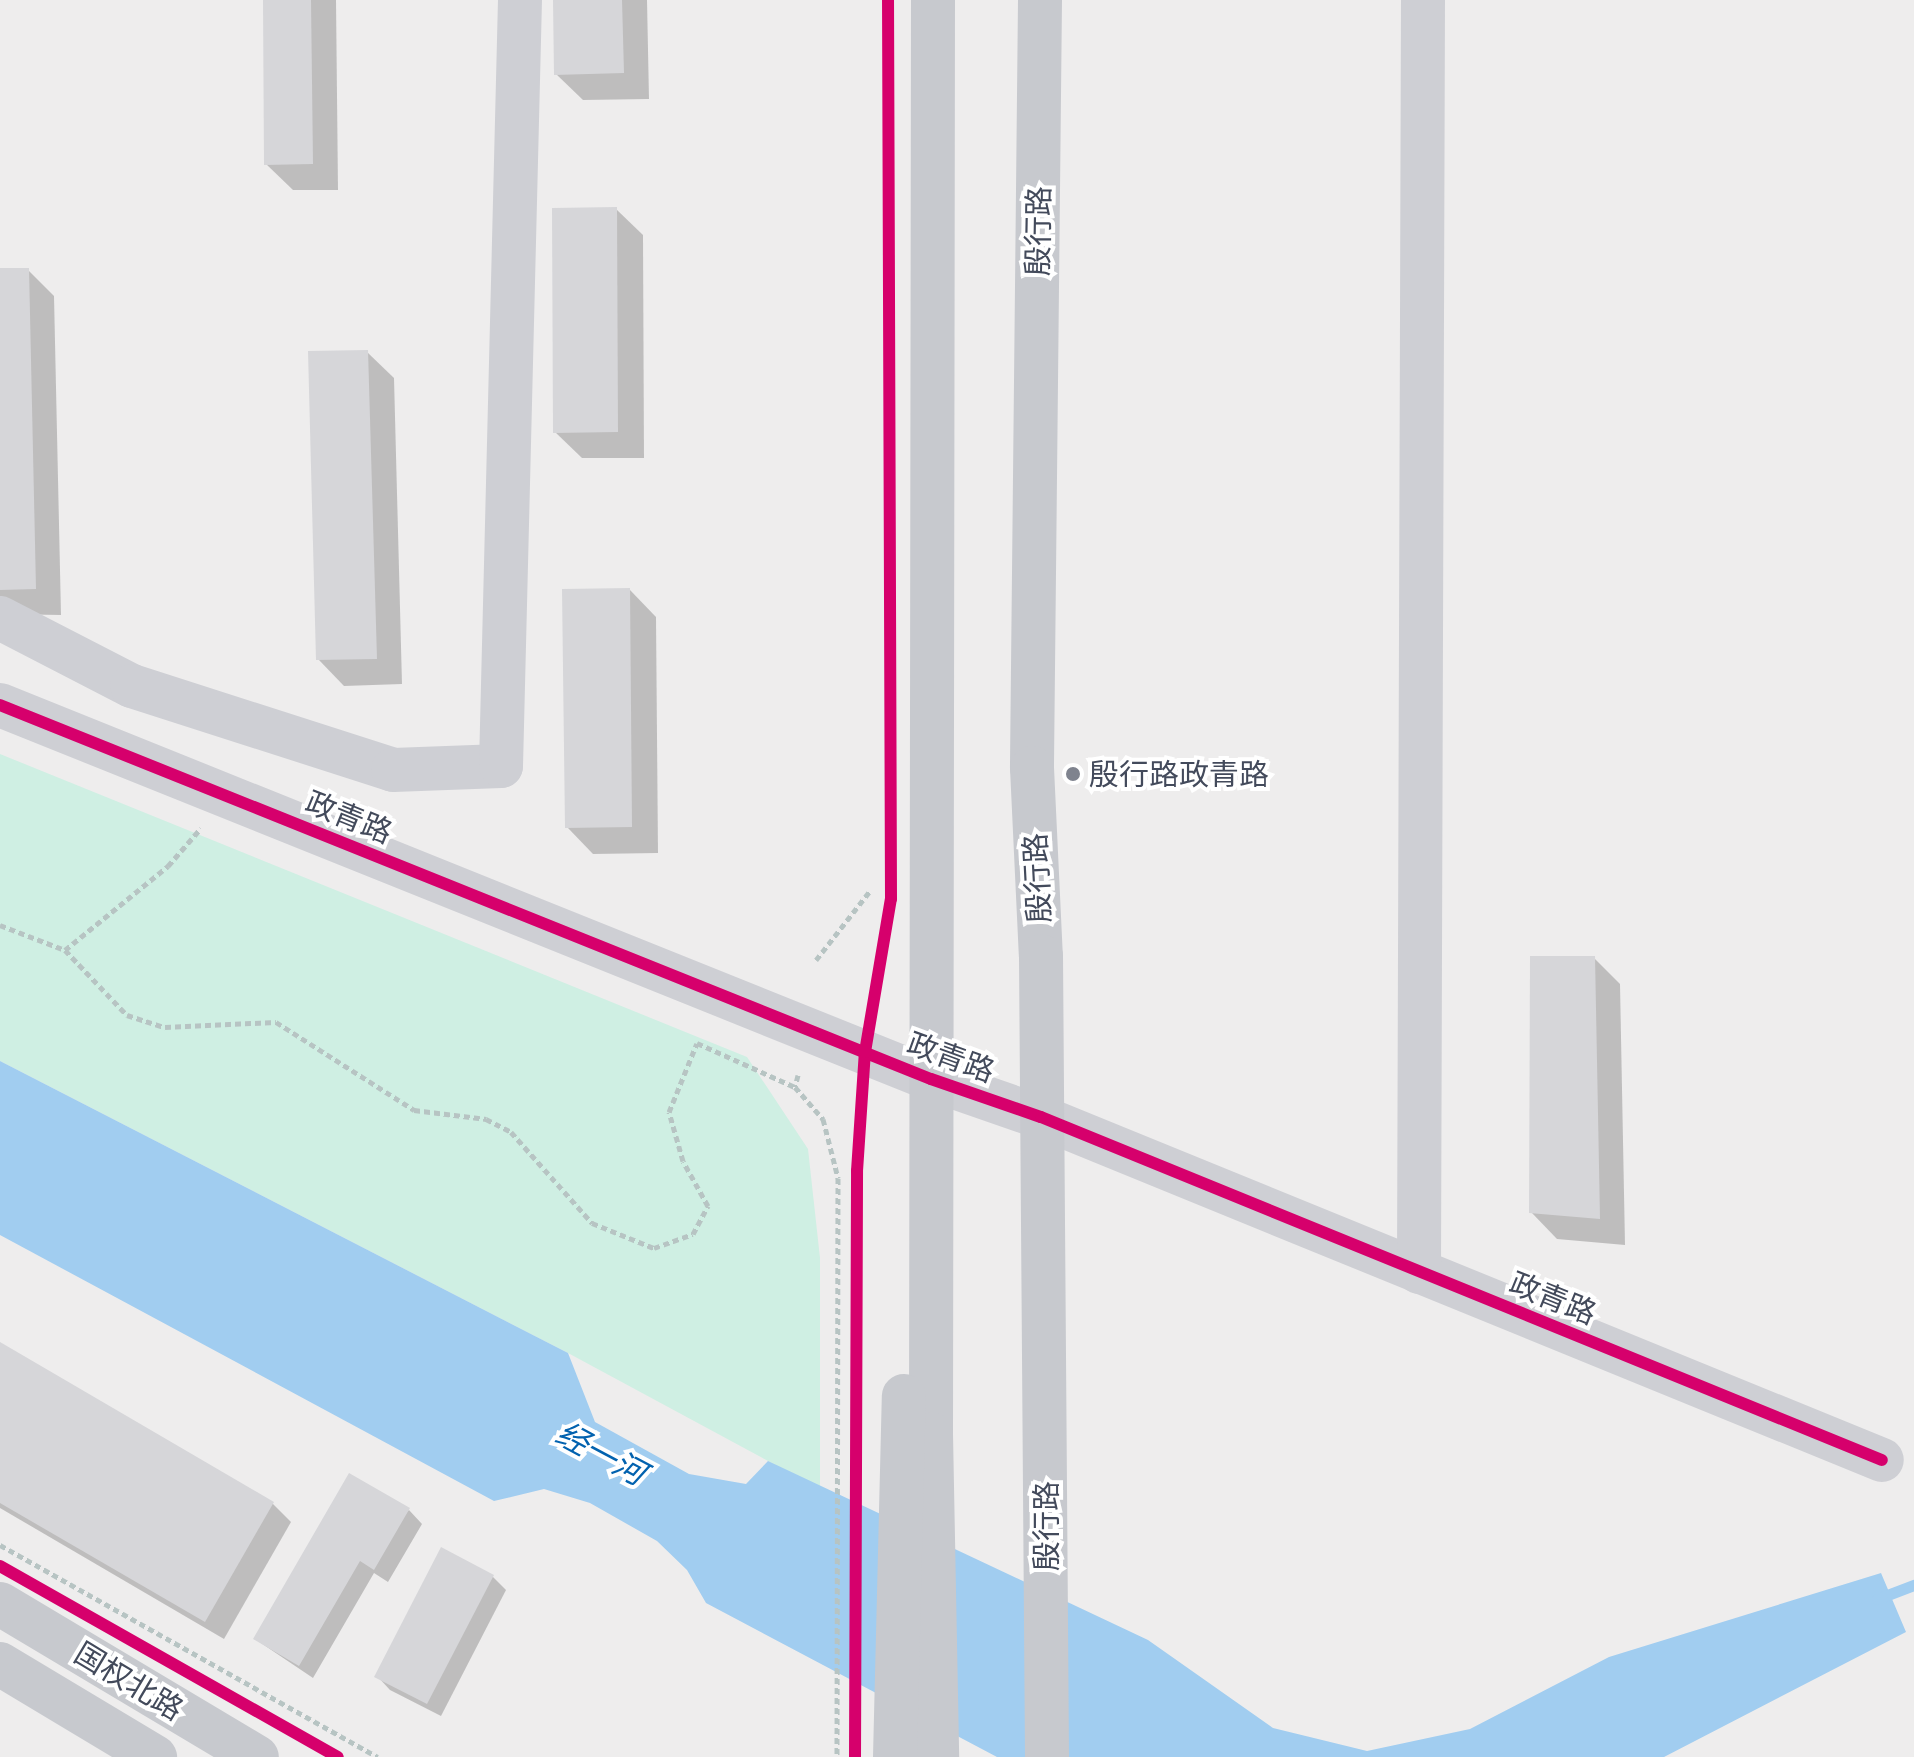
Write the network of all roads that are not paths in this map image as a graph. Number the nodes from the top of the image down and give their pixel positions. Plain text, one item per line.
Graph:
1 (520, 0) edge
2 (933, 0) edge
3 (1040, 0) edge
4 (1423, 0) edge
5 (0, 618) edge
6 (0, 705) edge
7 (931, 1079) junction
8 (1041, 1117) junction
9 (1419, 1272) junction
10 (916, 1430) junction
11 (1882, 1460) dead end
12 (0, 1604) edge
13 (0, 1664) edge
14 (895, 1746) edge
15 (155, 1757) edge
16 (257, 1757) edge
17 (937, 1757) edge
18 (1047, 1757) edge

1 - 5 street
2 - 7 main road
3 - 8 main road, 殷行路
4 - 9 street
6 - 7 street, 政青路
7 - 8 street, 政青路
7 - 10 main road
8 - 9 street, 政青路
8 - 18 main road, 殷行路
9 - 11 street, 政青路
10 - 14 main road
10 - 17 main road
12 - 16 main road, 国权北路
13 - 15 main road, 国权北路

